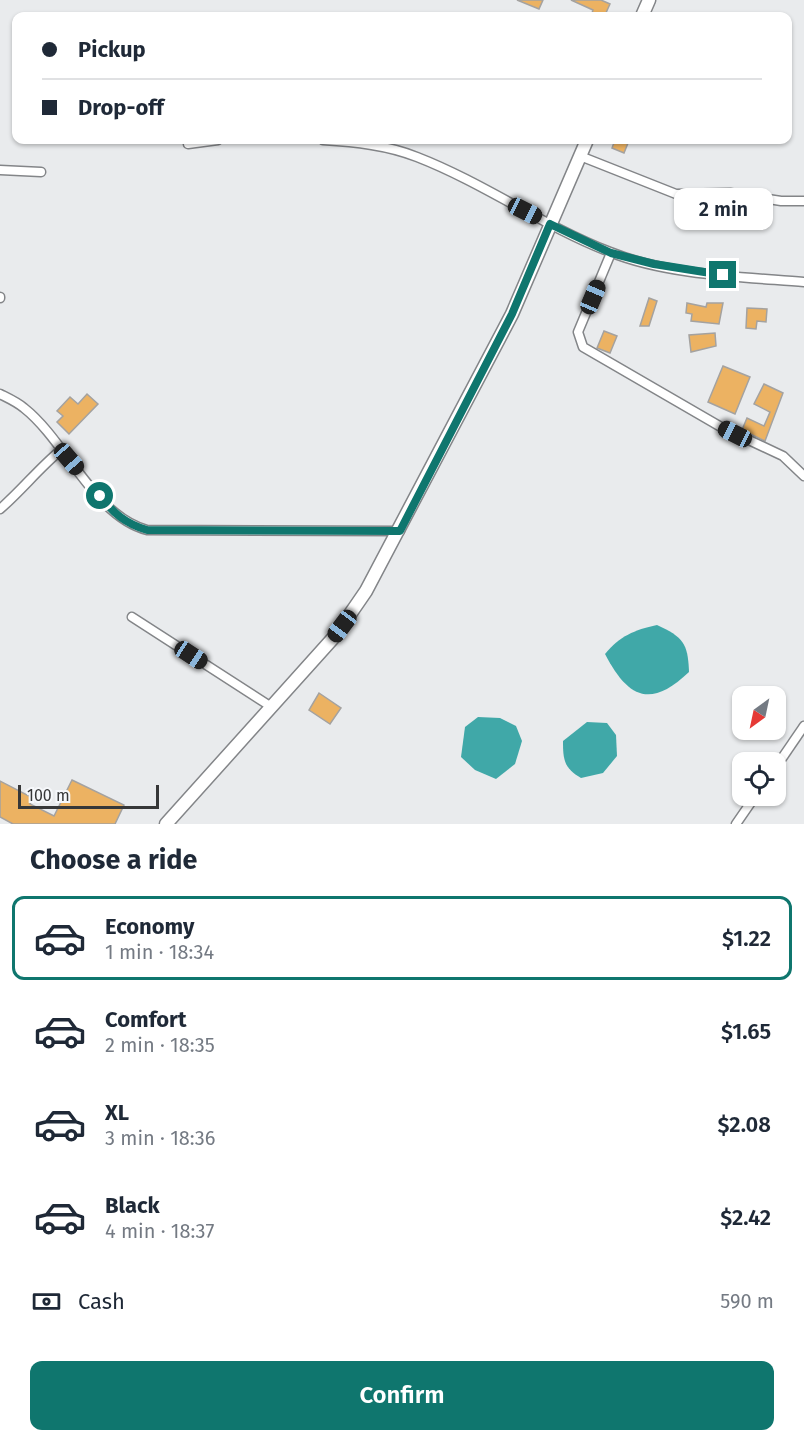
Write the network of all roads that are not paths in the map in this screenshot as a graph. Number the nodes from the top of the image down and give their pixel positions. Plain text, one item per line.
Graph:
1 (362, 144) edge
2 (585, 144) edge
3 (580, 156) junction
4 (0, 170) edge
5 (40, 172) dead end
6 (804, 201) edge
7 (550, 224) junction
8 (611, 253) junction
9 (804, 282) edge
10 (0, 394) edge
11 (61, 450) junction
12 (804, 476) edge
13 (0, 509) edge
14 (400, 531) junction
15 (132, 617) dead end
16 (270, 706) junction
17 (803, 732) edge
18 (786, 754) edge
19 (748, 806) edge
20 (166, 824) edge
21 (736, 824) edge

1 - 7 street
2 - 3 main road
3 - 6 street
3 - 7 main road
4 - 5 street
7 - 8 street
7 - 14 main road
8 - 9 street
8 - 12 street
10 - 11 street
11 - 13 street
11 - 14 street
14 - 16 main road
15 - 16 street
16 - 20 main road
17 - 18 street
19 - 21 street

